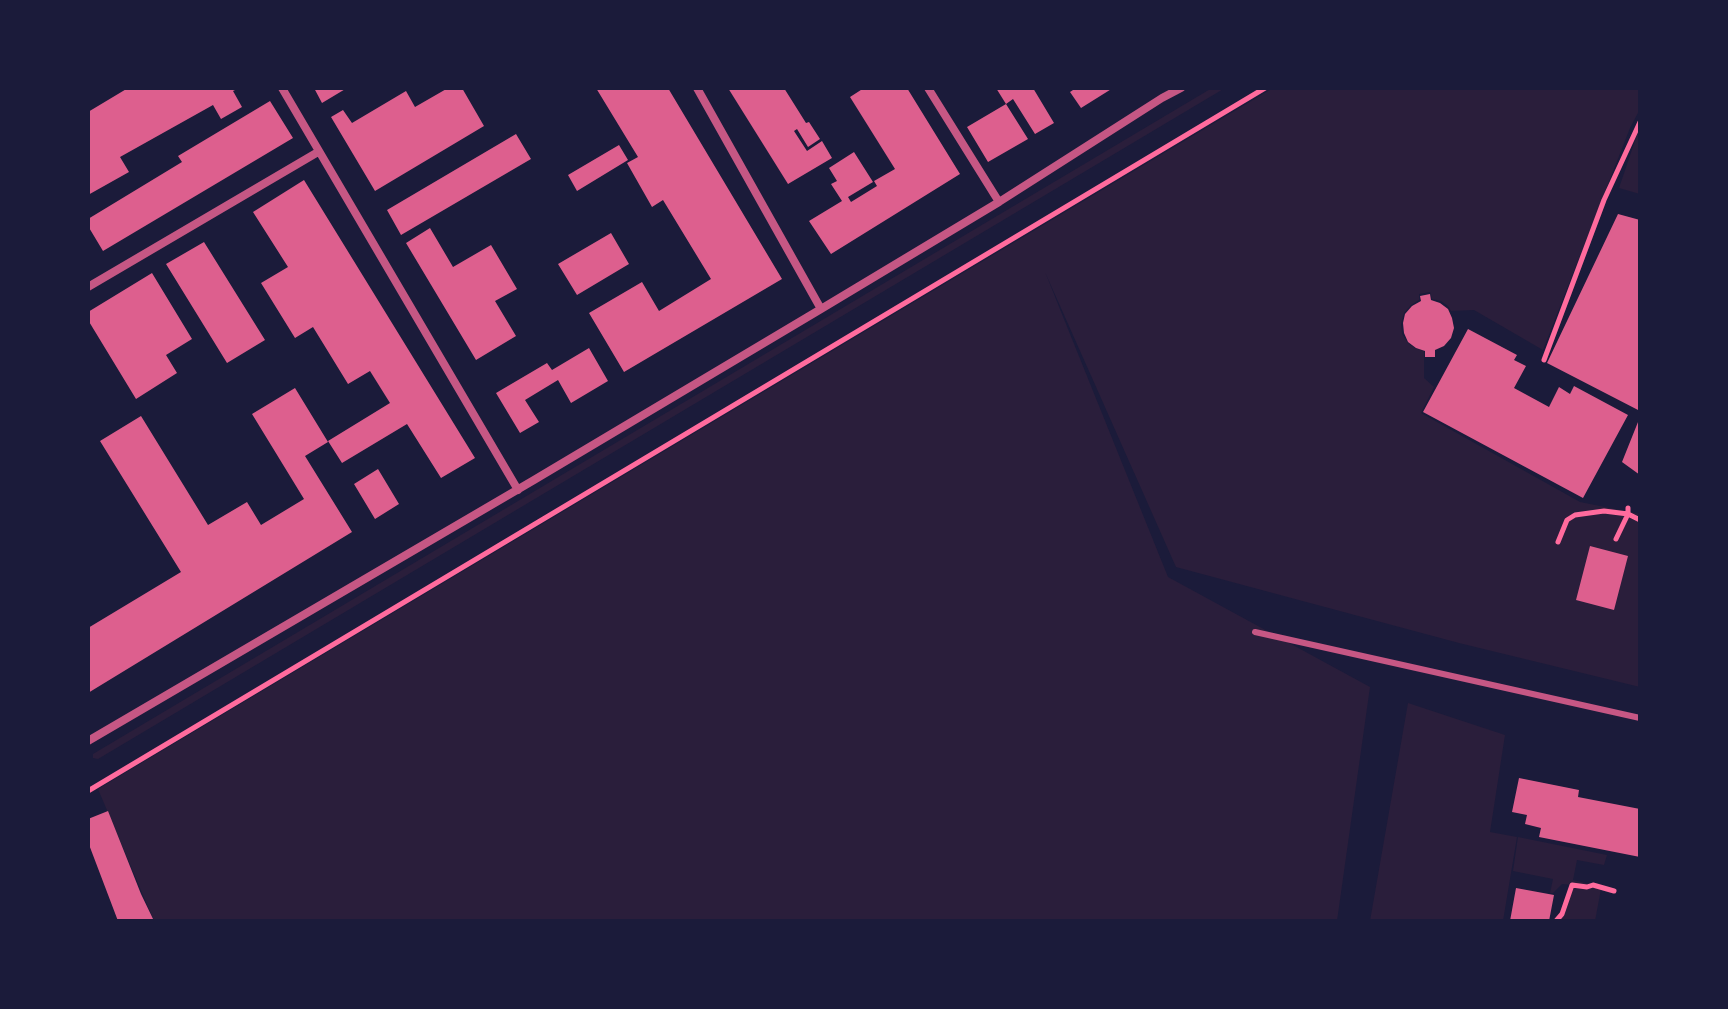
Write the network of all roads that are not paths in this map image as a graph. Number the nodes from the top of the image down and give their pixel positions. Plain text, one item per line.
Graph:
1 (282, 88) edge
2 (697, 88) edge
3 (928, 88) edge
4 (1156, 88) edge
5 (1181, 88) edge
6 (1162, 98) junction
7 (318, 152) junction
8 (999, 202) junction
9 (88, 287) edge
10 (821, 309) junction
11 (518, 490) junction
12 (1255, 632) dead end
13 (1640, 718) edge
14 (88, 741) edge

1 - 7 street
2 - 10 street
3 - 8 street
4 - 6 street
5 - 6 street
6 - 8 street
7 - 9 street
7 - 11 street
8 - 10 street
10 - 11 street
11 - 14 street
12 - 13 lane

